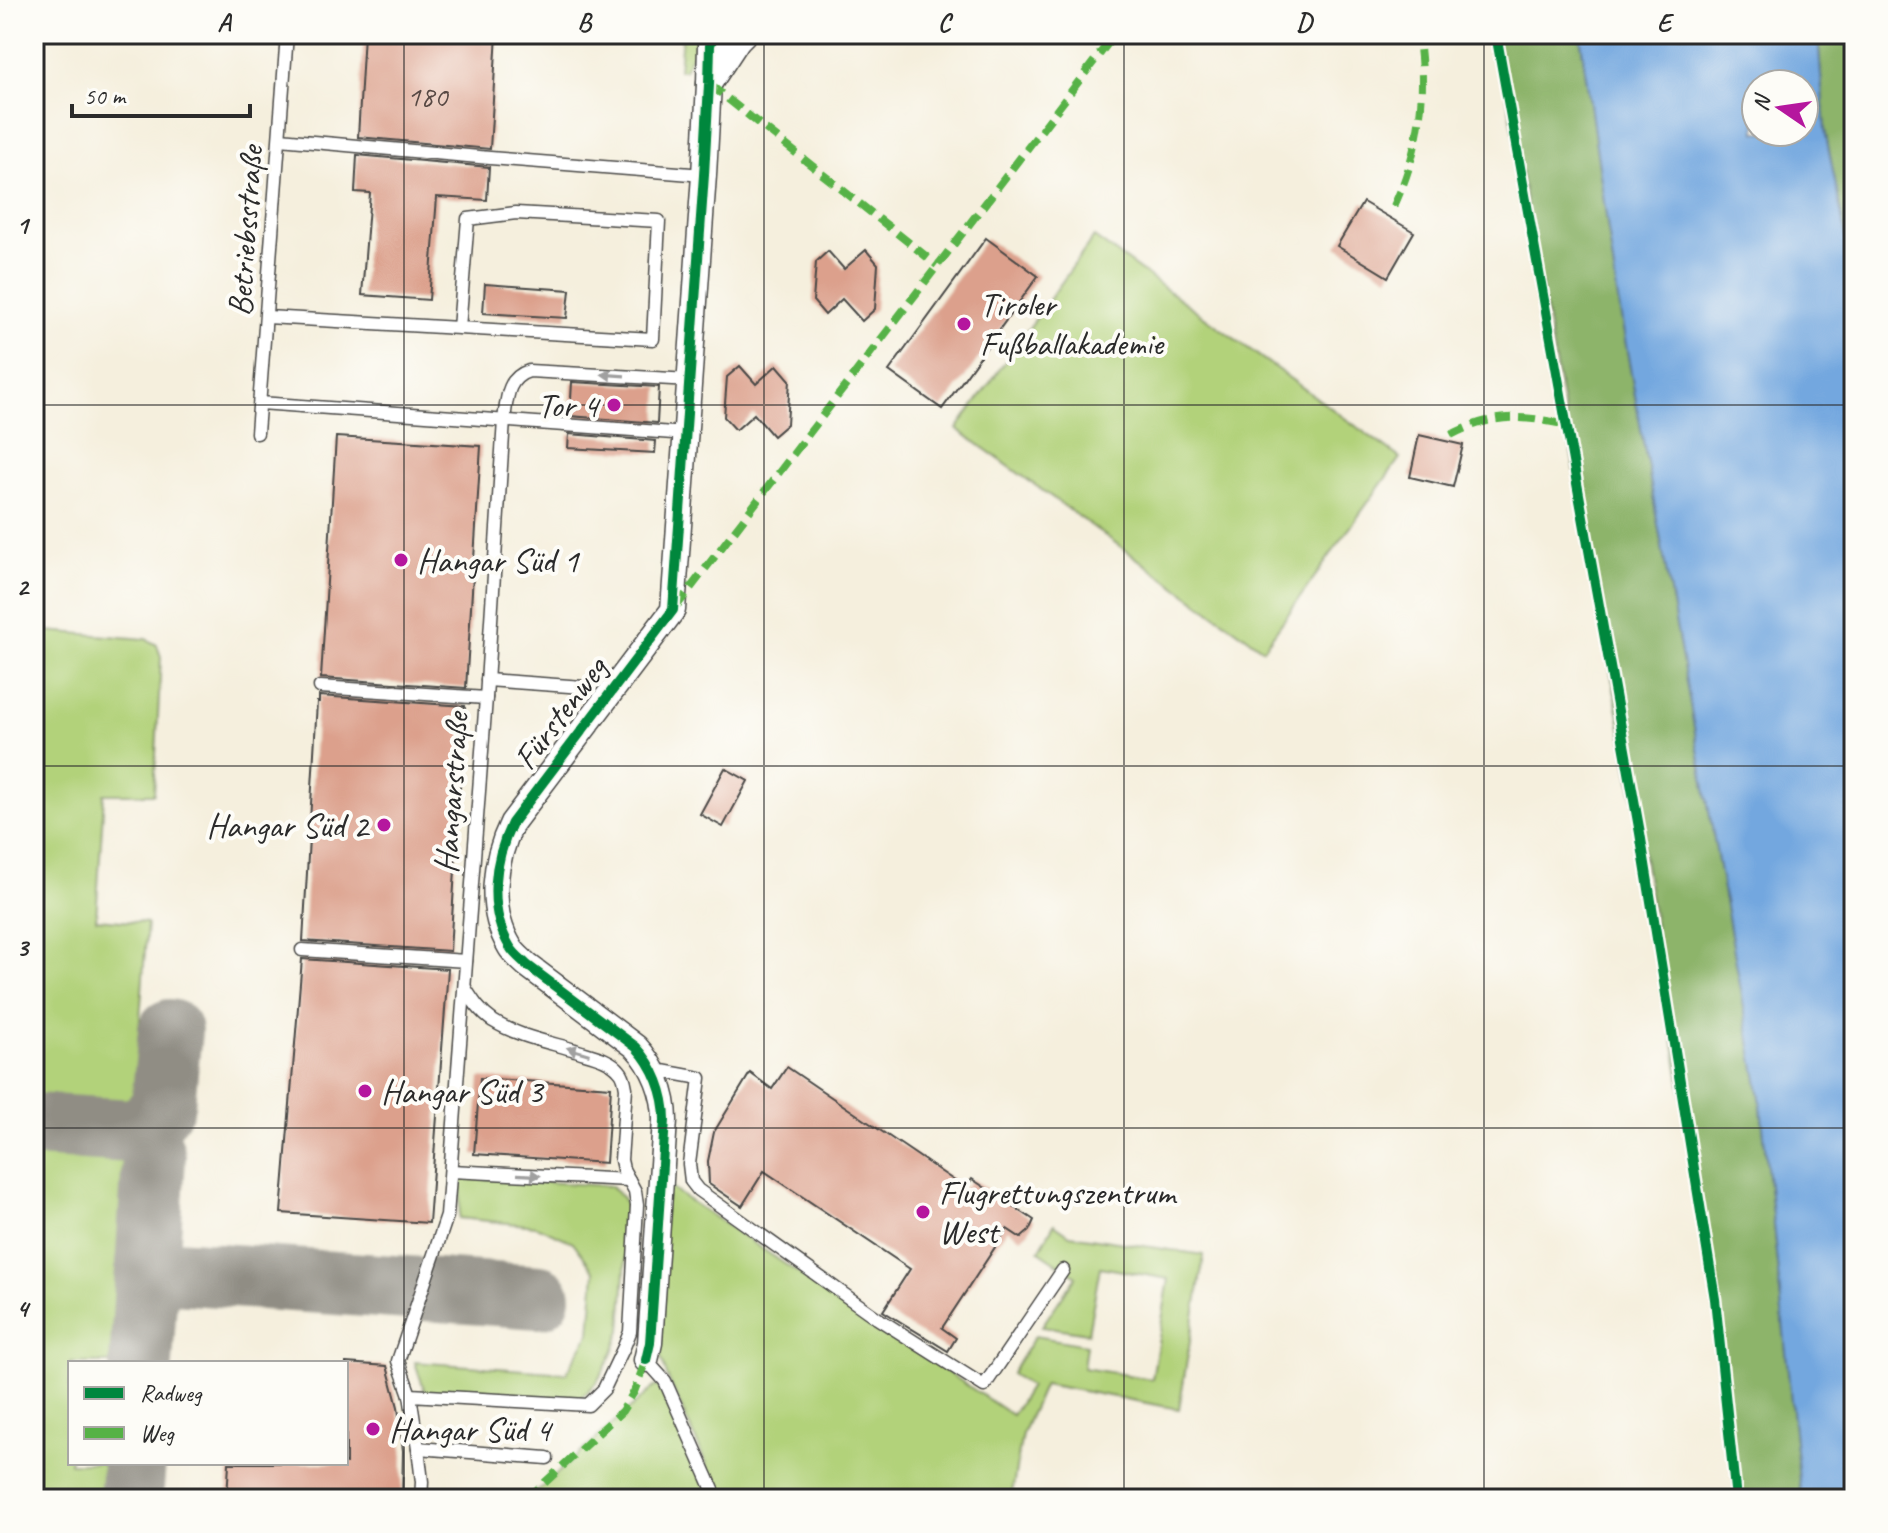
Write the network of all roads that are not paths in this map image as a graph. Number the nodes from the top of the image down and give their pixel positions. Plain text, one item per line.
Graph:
1 (287, 34) edge
2 (714, 34) edge
3 (744, 34) edge
4 (709, 84) junction
5 (280, 139) junction
6 (704, 175) junction
7 (267, 317) junction
8 (459, 328) junction
9 (690, 380) junction
10 (260, 403) junction
11 (504, 420) junction
12 (257, 433) dead end
13 (687, 434) junction
14 (487, 680) junction
15 (320, 687) dead end
16 (583, 687) dead end
17 (486, 698) junction
18 (302, 950) dead end
19 (466, 961) junction
20 (465, 988) junction
21 (651, 1069) junction
22 (451, 1171) junction
23 (629, 1180) junction
24 (1063, 1270) dead end
25 (646, 1360) joint
26 (410, 1395) junction
27 (418, 1448) junction
28 (547, 1458) dead end
29 (421, 1499) edge
30 (717, 1499) edge

1 - 5 lane, Betriebsstraße
2 - 4 street, Fürstenweg
3 - 4 street
4 - 6 street, Fürstenweg
5 - 6 lane
5 - 7 lane, Betriebsstraße
6 - 9 street, Fürstenweg
7 - 8 lane
7 - 10 lane, Betriebsstraße
8 - 8 lane
9 -> 11 lane, Hangarstraße
9 - 13 street, Fürstenweg
10 - 11 lane
10 - 12 lane, Betriebsstraße
11 - 13 lane
11 - 14 lane, Hangarstraße
13 - 21 street, Fürstenweg
14 - 16 lane
14 - 17 lane, Hangarstraße
15 - 17 lane
17 - 19 lane, Hangarstraße
18 - 19 lane
19 - 20 lane, Hangarstraße
20 - 22 lane, Hangarstraße
23 -> 20 lane
21 - 24 lane
21 - 25 street, Fürstenweg
22 -> 23 lane
22 - 26 lane, Hangarstraße
23 - 26 lane
25 - 30 lane
26 - 27 lane, Hangarstraße
27 - 28 lane
27 - 29 lane, Hangarstraße

